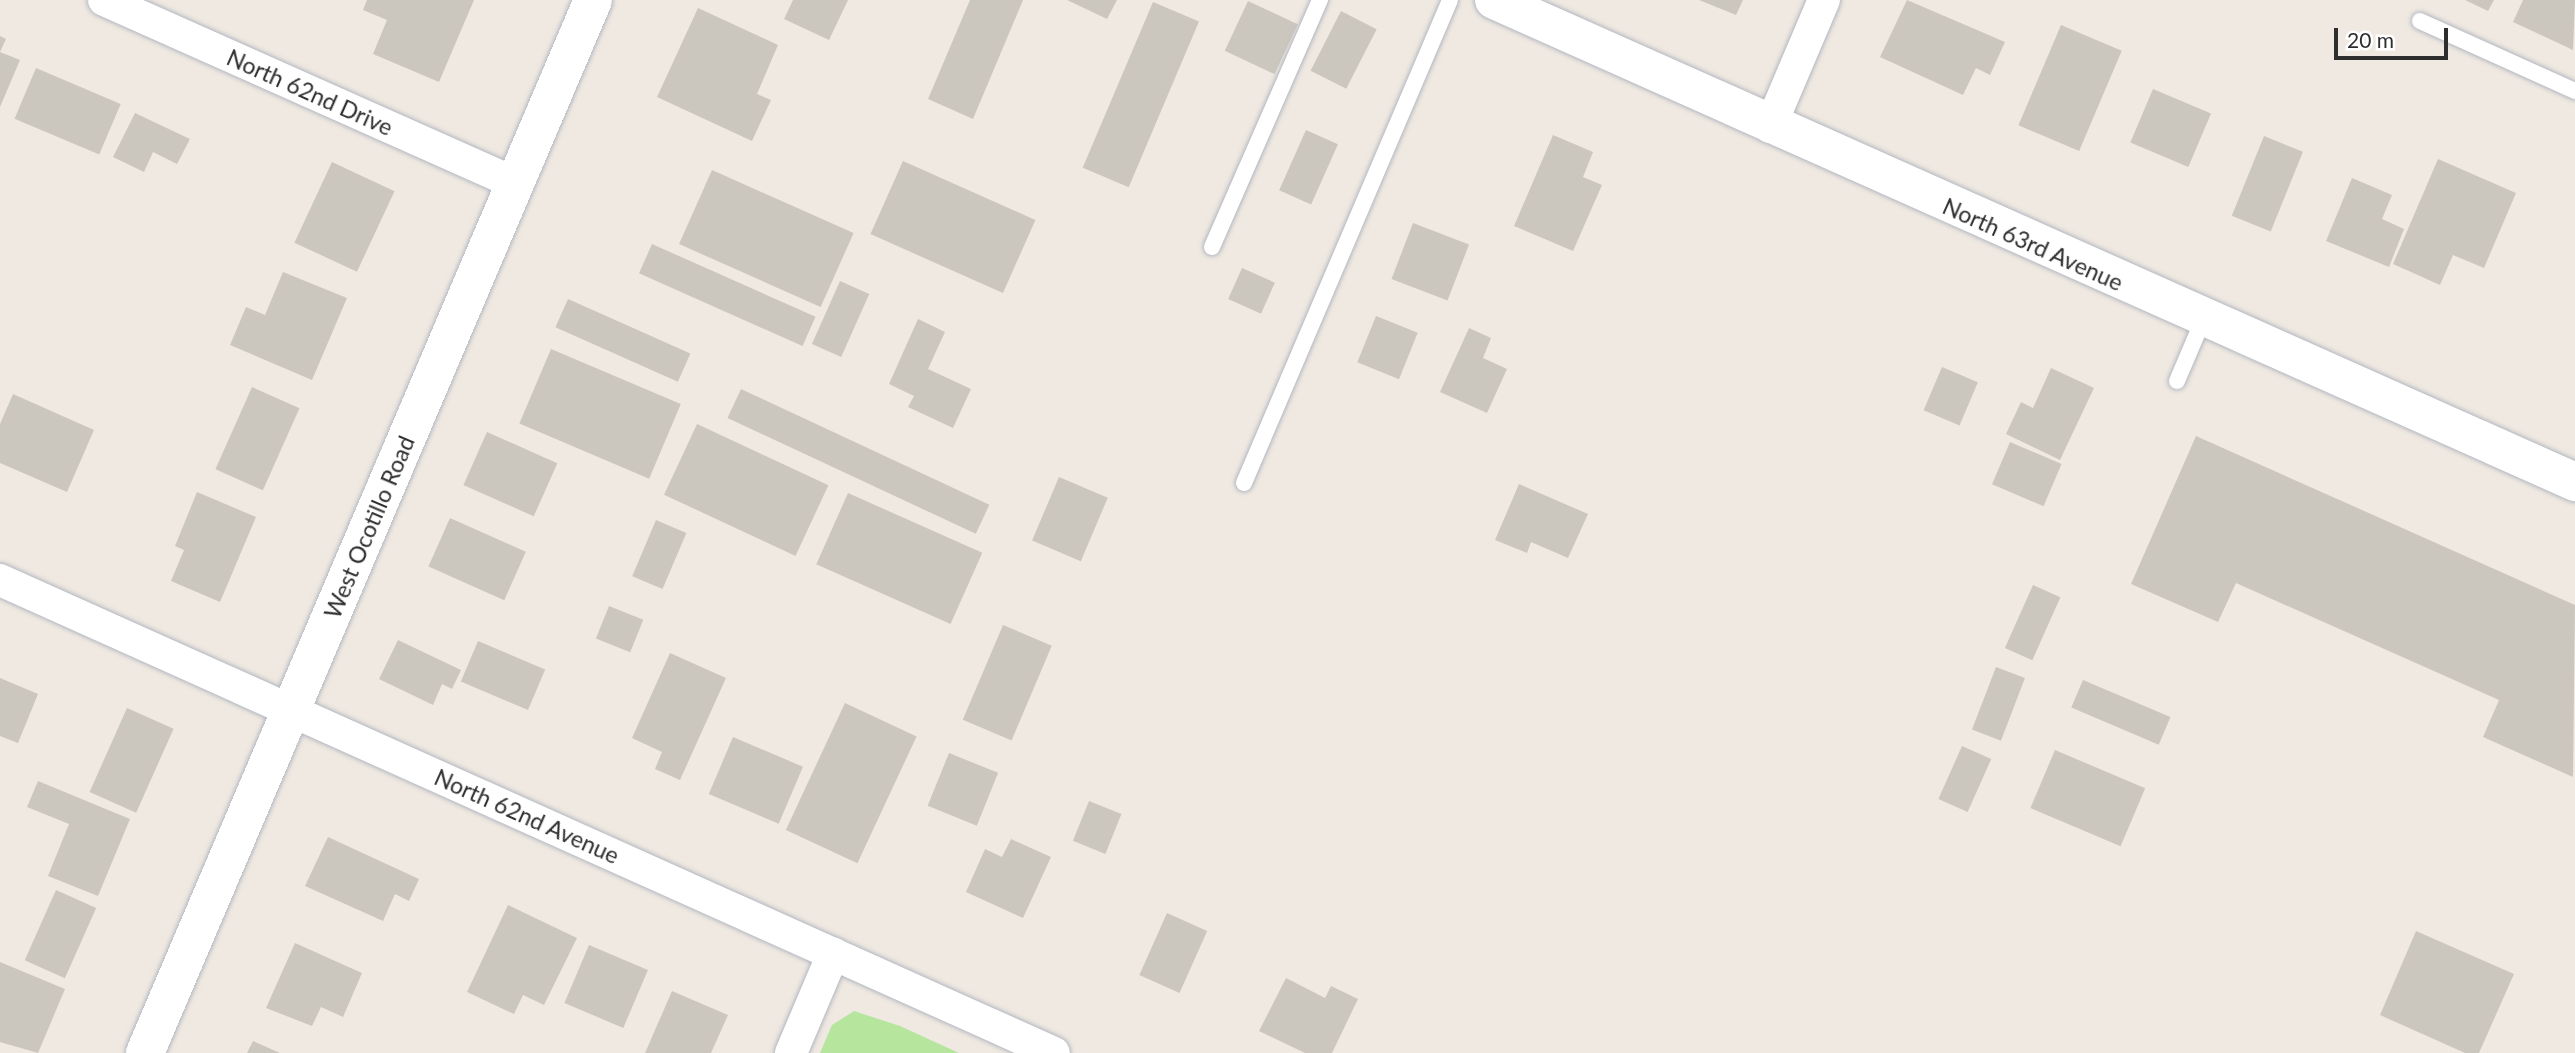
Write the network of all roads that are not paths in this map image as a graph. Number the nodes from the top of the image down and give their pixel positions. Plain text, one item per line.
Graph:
1 (104, 0) edge
2 (593, 0) edge
3 (1320, 0) edge
4 (1450, 0) edge
5 (1494, 0) edge
6 (1824, 0) edge
7 (2420, 21) dead end
8 (2575, 91) edge
9 (1770, 127) junction
10 (515, 183) junction
11 (1212, 247) dead end
12 (2203, 320) junction
13 (2177, 381) dead end
14 (2575, 482) edge
15 (1244, 483) dead end
16 (0, 580) edge
17 (291, 710) junction
18 (833, 954) junction
19 (145, 1053) edge
20 (791, 1053) edge
21 (1054, 1053) edge

1 - 10 street, North 62nd Drive
2 - 10 street, West Ocotillo Road
3 - 11 lane
4 - 15 lane
5 - 9 street, North 63rd Avenue
6 - 9 street
7 - 8 lane
9 - 12 street, North 63rd Avenue
10 - 17 street, West Ocotillo Road
12 - 13 lane
12 - 14 street, North 63rd Avenue
16 - 17 street, North 62nd Avenue
17 - 18 street, North 62nd Avenue
17 - 19 street, West Ocotillo Road
18 - 20 street
18 - 21 street, North 62nd Avenue

